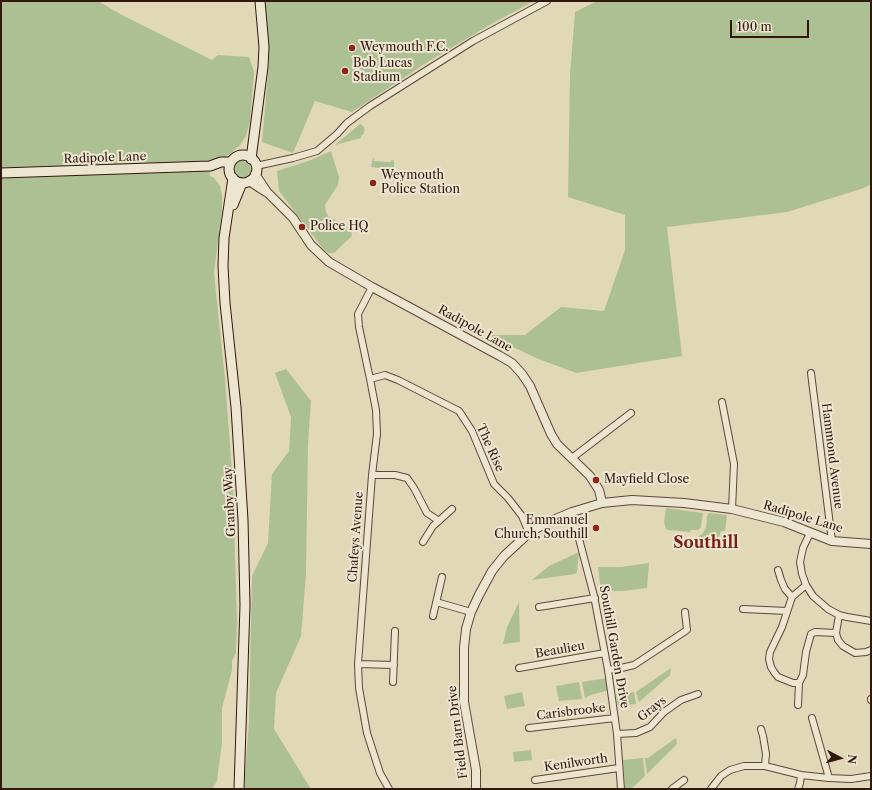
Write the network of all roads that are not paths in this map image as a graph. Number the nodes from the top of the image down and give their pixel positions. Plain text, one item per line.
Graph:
1 (260, 1) edge
2 (547, 1) edge
3 (231, 162) junction
4 (252, 164) junction
5 (210, 166) junction
6 (1, 173) edge
7 (231, 175) junction
8 (246, 182) junction
9 (267, 192) junction
10 (228, 215) junction
11 (372, 287) junction
12 (811, 373) dead end
13 (370, 379) junction
14 (722, 402) dead end
15 (631, 413) dead end
16 (572, 458) junction
17 (372, 475) junction
18 (602, 503) junction
19 (452, 509) dead end
20 (732, 509) junction
21 (572, 512) junction
22 (439, 521) junction
23 (529, 533) junction
24 (810, 533) junction
25 (832, 541) junction
26 (423, 542) dead end
27 (871, 544) edge
28 (778, 570) dead end
29 (442, 577) dead end
30 (806, 585) junction
31 (792, 597) junction
32 (595, 598) junction
33 (436, 602) junction
34 (539, 607) dead end
35 (743, 609) dead end
36 (787, 611) junction
37 (471, 612) junction
38 (684, 612) dead end
39 (839, 615) junction
40 (433, 616) dead end
41 (871, 621) edge
42 (395, 631) dead end
43 (836, 632) junction
44 (871, 650) edge
45 (605, 653) junction
46 (358, 664) junction
47 (394, 665) junction
48 (519, 668) dead end
49 (608, 670) junction
50 (393, 682) dead end
51 (799, 683) junction
52 (698, 694) dead end
53 (798, 705) dead end
54 (615, 718) junction
55 (812, 718) dead end
56 (529, 728) dead end
57 (760, 728) dead end
58 (617, 734) junction
59 (765, 766) junction
60 (619, 768) junction
61 (801, 775) junction
62 (871, 776) edge
63 (829, 778) junction
64 (535, 780) dead end
65 (684, 780) dead end
66 (239, 789) edge
67 (389, 789) edge
68 (476, 789) edge
69 (620, 789) edge
70 (672, 789) edge
71 (711, 789) edge
72 (798, 789) edge

1 - 4 main road
2 - 4 street
3 - 4 main road
3 - 5 main road, Radipole Lane
3 - 7 main road
4 - 8 main road
4 - 9 street, Radipole Lane
5 - 6 main road, Radipole Lane
5 - 7 main road, Radipole Lane
7 - 8 main road
7 - 10 main road, Granby Way
8 - 9 street, Radipole Lane
8 - 10 main road, Granby Way
9 - 11 street, Radipole Lane
10 - 66 main road, Granby Way
11 - 13 street, Chafeys Avenue
11 - 16 street, Radipole Lane
12 - 25 street, Hammond Avenue
13 - 17 street, Chafeys Avenue
13 - 23 street, The Rise
14 - 20 street
15 - 16 street
16 - 18 street, Radipole Lane
17 - 22 street
17 - 46 street, Chafeys Avenue
18 - 20 street, Radipole Lane
18 - 21 street, Field Barn Drive
19 - 22 street
20 - 24 street, Radipole Lane
21 - 23 street, Field Barn Drive
21 - 32 street, Southill Garden Drive
22 - 26 street
23 - 37 street, Field Barn Drive
24 - 25 street, Radipole Lane
24 - 30 street
25 - 27 street, Radipole Lane
28 - 31 street
29 - 33 street
30 - 31 street
30 - 39 street
31 - 36 street
32 - 34 street
32 - 45 street, Southill Garden Drive
33 - 37 street
33 - 40 street
35 - 36 street
36 - 51 street
37 - 68 street, Field Barn Drive
38 - 49 street
39 - 41 street
39 - 43 street
42 - 47 street
43 - 44 street
43 - 51 street
45 - 48 street, Beaulieu
45 - 49 street, Southill Garden Drive
46 - 47 street
46 - 67 street, Chafeys Avenue
47 - 50 street
49 - 54 street, Southill Garden Drive
51 - 53 street
52 - 58 street, Grays
54 - 56 street, Carisbrooke
54 - 58 street, Southill Garden Drive
55 - 63 street
57 - 59 street
58 - 60 street, Southill Garden Drive
59 - 61 street
59 - 71 street
60 - 64 street, Kenilworth
60 - 69 street, Southill Garden Drive
61 - 63 street
61 - 72 street
62 - 63 street
65 - 70 street

